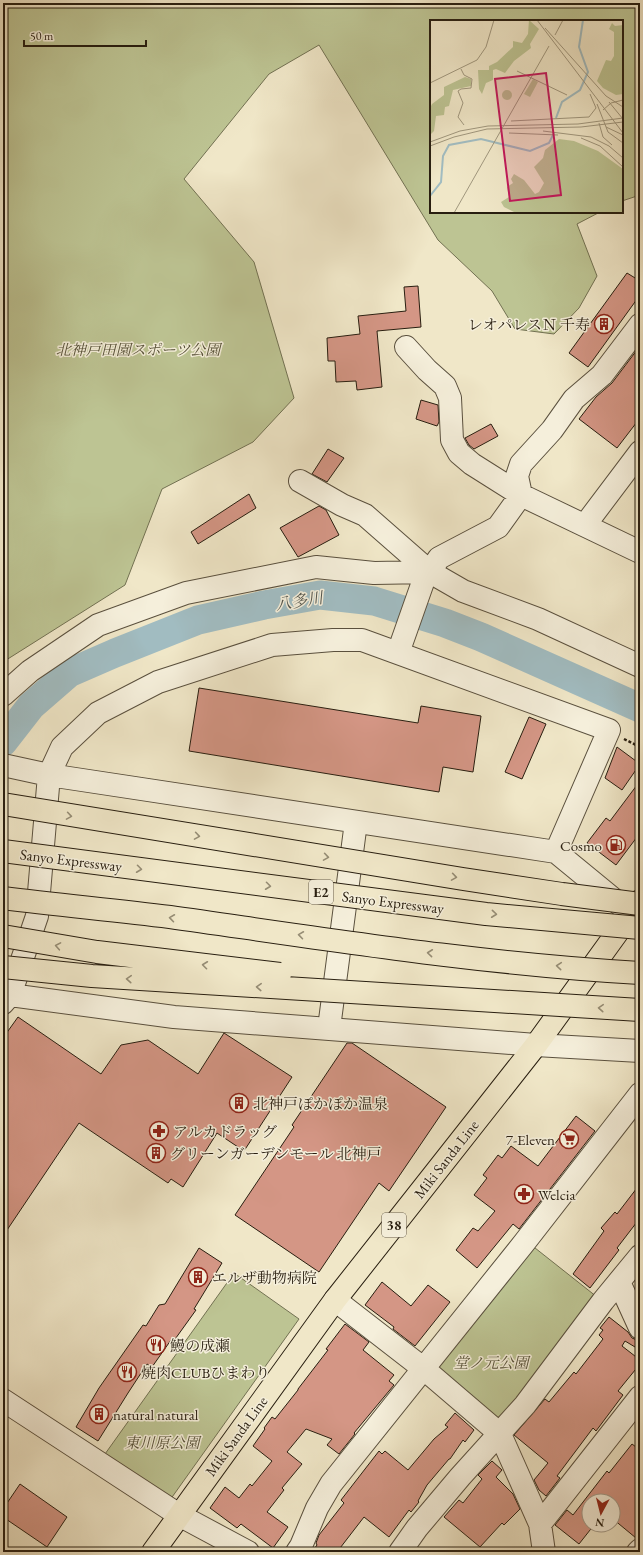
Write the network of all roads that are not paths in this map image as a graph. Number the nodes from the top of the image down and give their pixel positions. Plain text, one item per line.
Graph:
1 (640, 325) edge
2 (406, 347) dead end
3 (640, 452) edge
4 (300, 481) dead end
5 (521, 495) junction
6 (584, 525) junction
7 (640, 552) edge
8 (427, 577) junction
9 (400, 647) junction
10 (640, 666) edge
11 (3, 695) edge
12 (3, 765) edge
13 (49, 775) junction
14 (3, 804) edge
15 (356, 822) junction
16 (3, 851) edge
17 (556, 852) junction
18 (3, 898) edge
19 (638, 912) edge
20 (3, 936) edge
21 (3, 967) edge
22 (640, 973) edge
23 (6, 999) edge
24 (508, 1002) junction
25 (640, 1010) edge
26 (329, 1028) junction
27 (536, 1045) junction
28 (640, 1051) edge
29 (640, 1094) edge
30 (640, 1256) edge
31 (619, 1282) junction
32 (335, 1300) junction
33 (640, 1328) edge
34 (424, 1369) junction
35 (640, 1397) edge
36 (3, 1400) edge
37 (500, 1434) junction
38 (179, 1515) junction
39 (540, 1524) junction
40 (640, 1550) edge
41 (153, 1552) edge
42 (248, 1552) edge
43 (297, 1552) edge
44 (400, 1552) edge
45 (544, 1552) edge
46 (638, 1552) edge

1 - 5 street
2 - 5 street
3 - 6 street
4 - 8 street
5 - 6 street
5 - 8 street
6 - 7 street
8 - 9 street
8 - 10 street
8 - 11 street
9 - 13 street
9 - 17 street
12 - 13 street
13 - 15 street
13 - 23 street
14 -> 19 main road, bridge
15 - 17 street
15 - 26 street
16 -> 19 main road, Sanyo Expressway / E2, bridge
17 - 19 street
22 -> 18 main road, bridge
19 - 27 main road, Miki Sanda Line / 38
24 -> 20 main road, bridge
24 -> 21 main road, bridge
23 - 26 street
25 -> 24 main road, bridge
26 - 27 street
27 - 28 street
27 - 32 main road, Miki Sanda Line / 38
29 - 34 street
30 - 31 street
31 - 33 street
31 - 37 street
32 - 34 street
32 - 38 main road, Miki Sanda Line / 38
34 - 37 street
34 - 43 street
35 - 39 street
36 - 38 street
37 - 39 street
37 - 44 street
38 - 41 main road, Miki Sanda Line / 38
38 - 42 street
39 - 45 street
40 - 46 street

